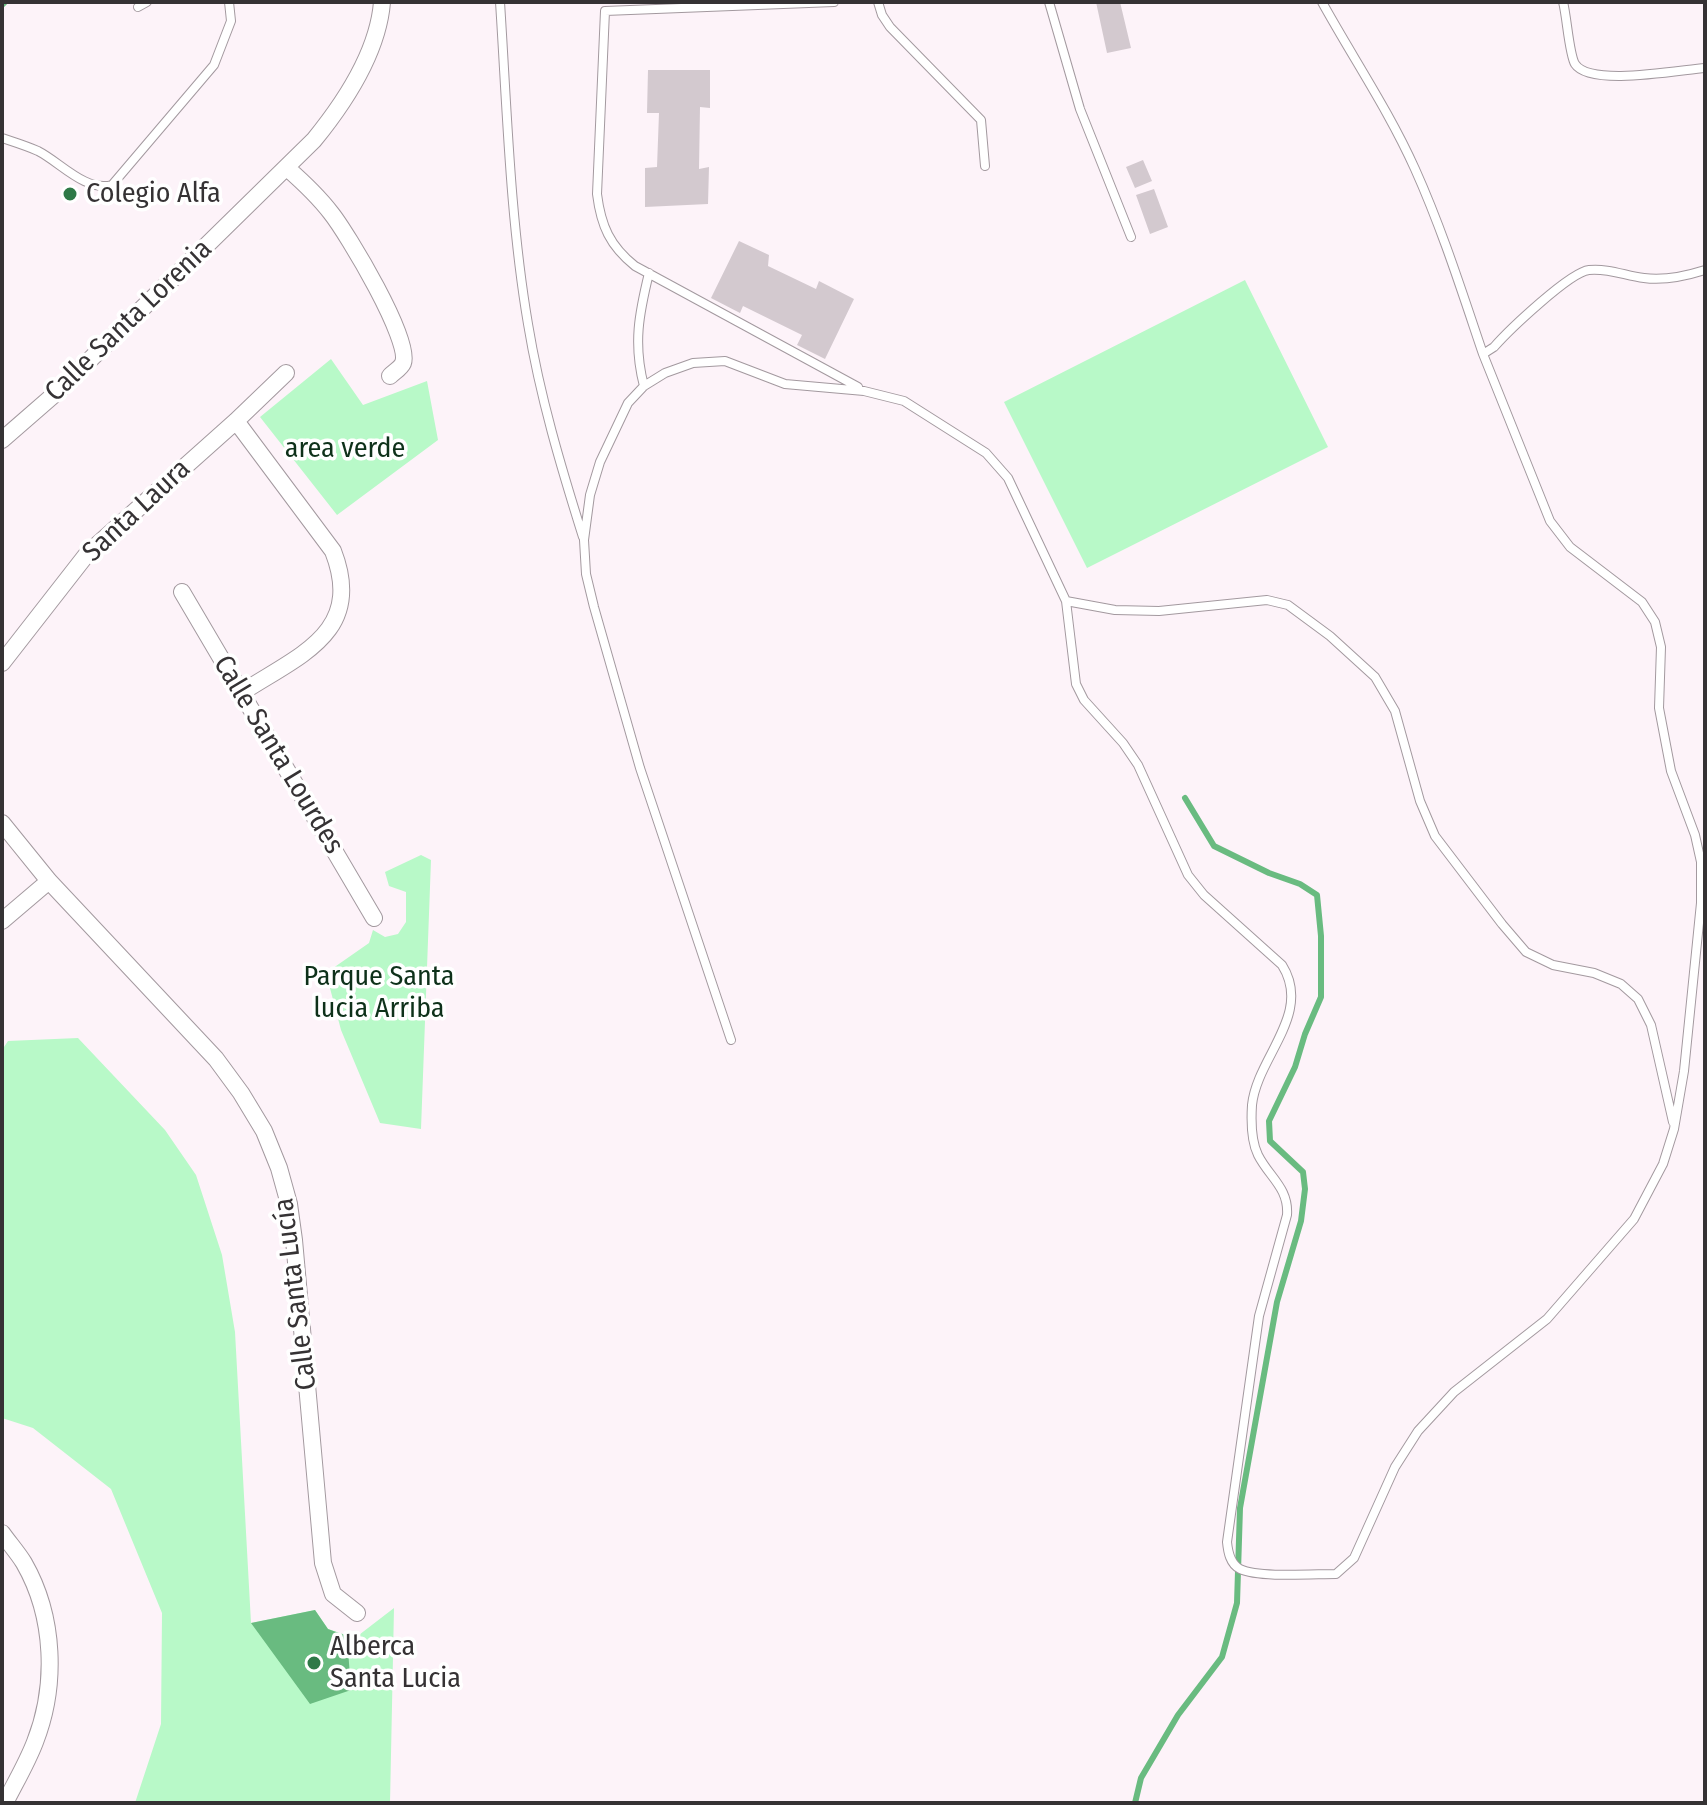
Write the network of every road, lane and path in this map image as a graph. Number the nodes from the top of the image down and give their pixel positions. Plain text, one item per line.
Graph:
1 (229, 2) edge
2 (382, 2) edge
3 (500, 2) edge
4 (834, 2) edge
5 (878, 2) edge
6 (1049, 2) edge
7 (1322, 2) edge
8 (1563, 2) edge
9 (605, 7) edge
10 (1705, 68) edge
11 (2, 138) edge
12 (985, 166) dead end
13 (287, 168) junction
14 (1131, 237) dead end
15 (1705, 270) edge
16 (649, 273) junction
17 (1483, 354) junction
18 (286, 373) dead end
19 (390, 376) dead end
20 (644, 386) junction
21 (864, 391) junction
22 (236, 421) junction
23 (2, 440) edge
24 (584, 540) junction
25 (182, 592) dead end
26 (1066, 601) junction
27 (2, 663) edge
28 (241, 693) junction
29 (2, 823) edge
30 (49, 881) junction
31 (374, 918) dead end
32 (2, 921) edge
33 (731, 1040) dead end
34 (1674, 1129) junction
35 (2, 1533) edge
36 (357, 1613) dead end
37 (5, 1803) edge

1 - 11 lane
2 - 13 street, Calle Santa Lorenia
3 - 24 lane
4 - 9 lane
5 - 12 lane
6 - 14 lane
7 - 17 lane
8 - 10 lane
9 - 16 lane
13 - 19 street
13 - 23 street, Calle Santa Lorenia
15 - 17 lane
16 - 20 lane
16 - 21 lane
17 - 34 lane
18 - 22 street, Santa Laura
20 - 21 lane
20 - 24 lane
21 - 26 lane
22 - 27 street, Santa Laura
22 - 28 street
24 - 33 lane
25 - 28 street, Calle Santa Lourdes
26 - 34 lane
26 - 34 lane
28 - 31 street, Calle Santa Lourdes
29 - 30 street, Calle Santa Lucía
30 - 32 street
30 - 36 street, Calle Santa Lucía
35 - 37 street

